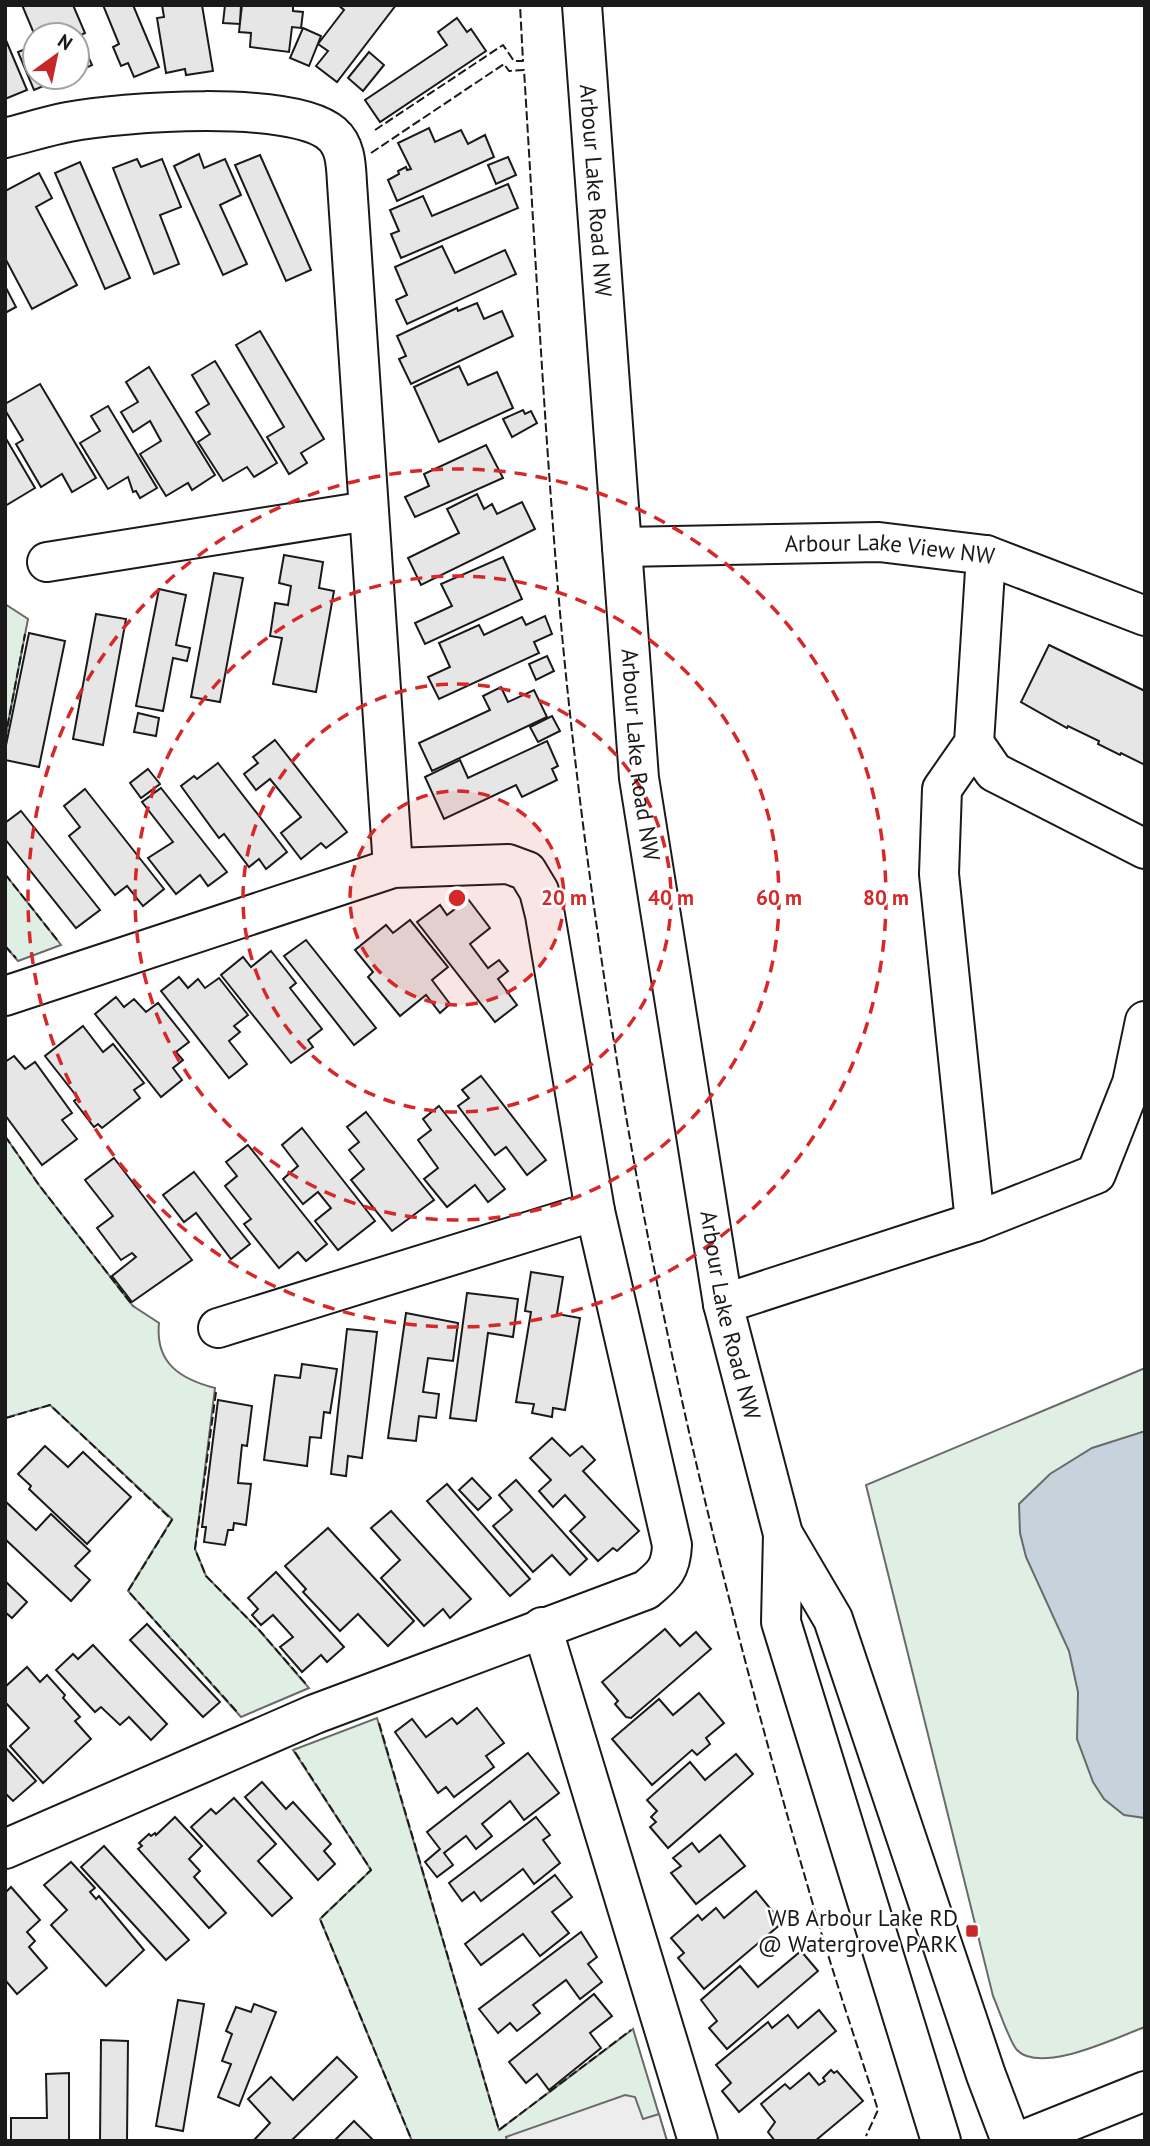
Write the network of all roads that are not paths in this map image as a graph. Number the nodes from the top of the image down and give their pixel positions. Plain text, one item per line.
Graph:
1 (582, 5) edge
2 (5, 138) edge
3 (368, 512) junction
4 (622, 547) junction
5 (986, 555) junction
6 (47, 562) dead end
7 (1145, 616) edge
8 (974, 743) junction
9 (1145, 849) edge
10 (393, 869) junction
11 (5, 996) edge
12 (1145, 1021) edge
13 (595, 1211) junction
14 (975, 1222) junction
15 (723, 1304) junction
16 (218, 1328) dead end
17 (783, 1534) junction
18 (542, 1627) junction
19 (5, 1849) edge
20 (1145, 2091) edge
21 (685, 2133) edge
22 (941, 2141) edge
23 (1011, 2141) edge
24 (1021, 2141) edge

1 - 4 street, Arbour Lake Road NW
2 - 3 street
3 - 6 street
3 - 10 street
4 - 5 street, Arbour Lake View NW
4 - 15 street, Arbour Lake Road NW
5 - 7 street, Arbour Lake View NW
5 - 8 street
8 - 9 street
8 - 14 street
10 - 11 street
10 - 13 street
12 - 14 street
13 - 16 street
13 - 18 street
14 - 15 street
15 - 17 street, Arbour Lake Road NW
17 - 22 street, Arbour Lake Road NW
17 - 23 street, Arbour Lake Road NW
18 - 19 street
18 - 21 street
20 - 24 street

